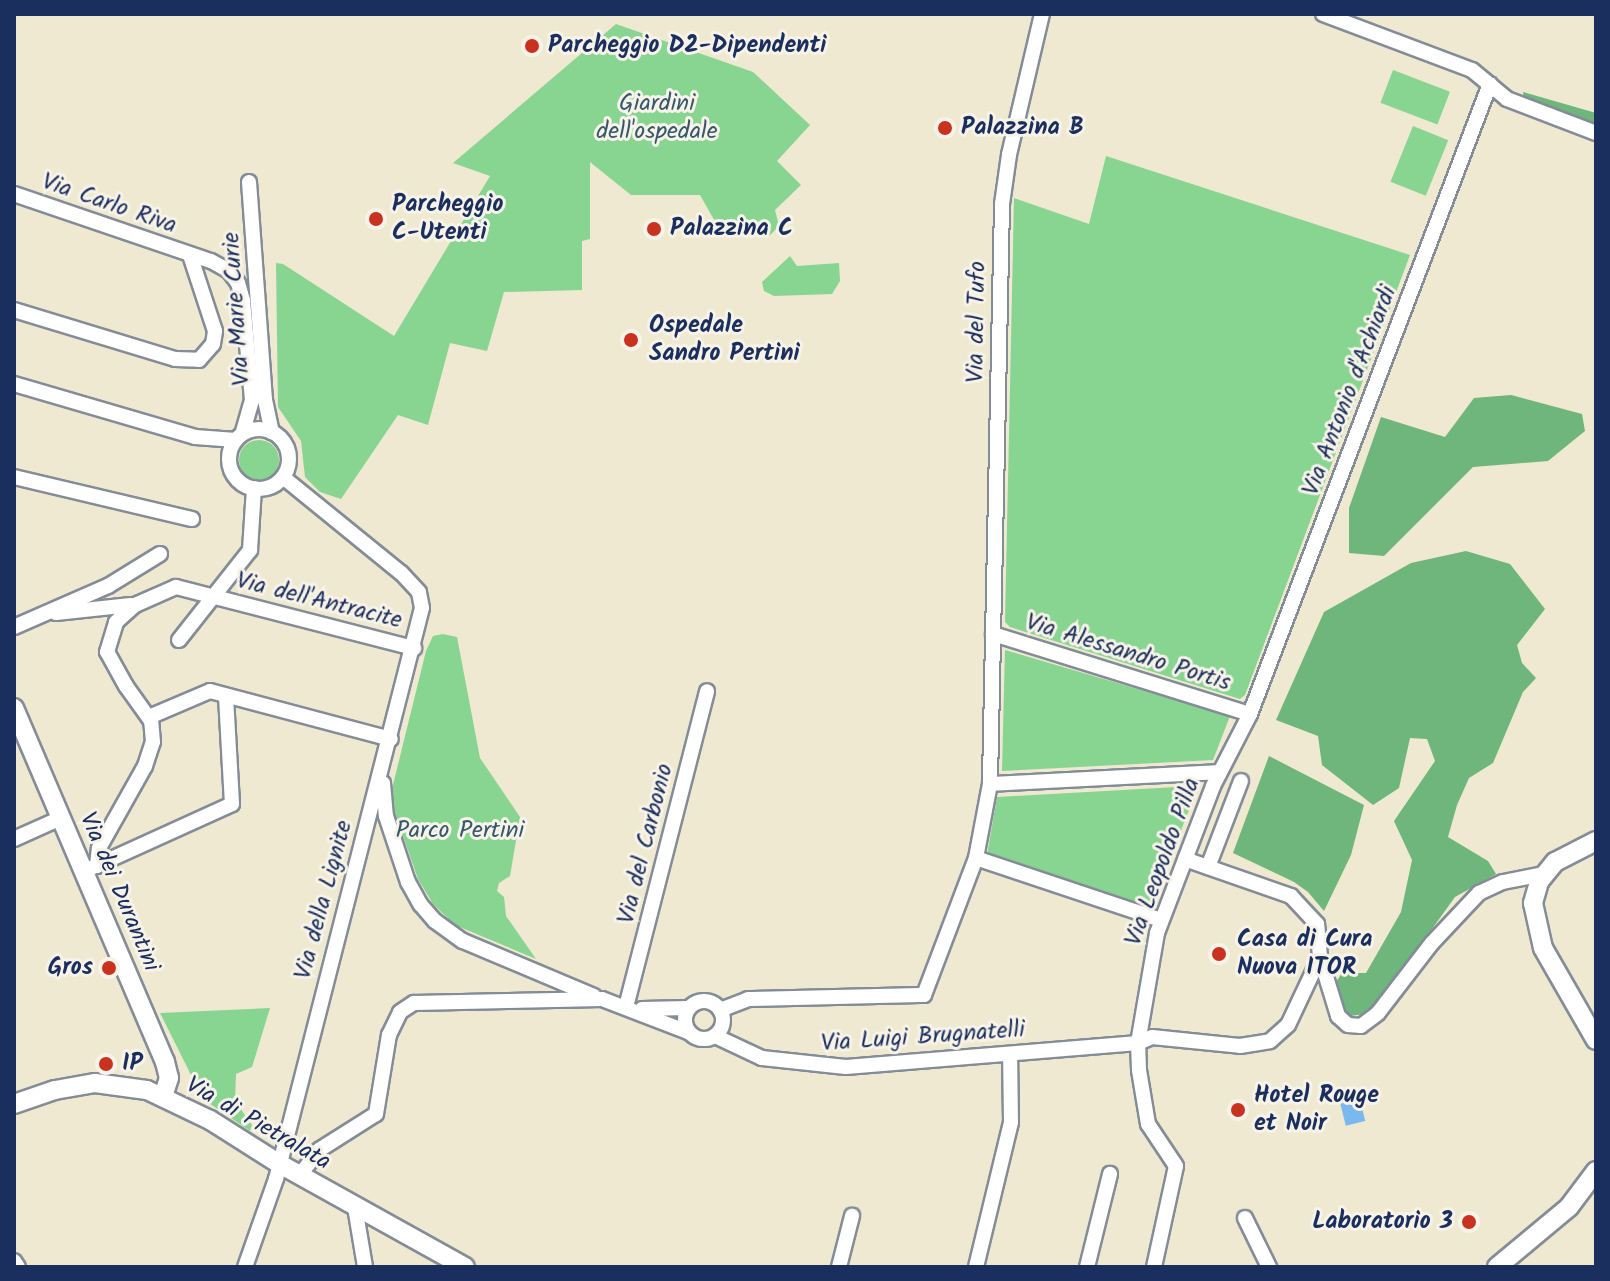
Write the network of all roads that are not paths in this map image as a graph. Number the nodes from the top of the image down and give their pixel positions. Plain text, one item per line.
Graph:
1 (1042, 14) edge
2 (1323, 14) edge
3 (1490, 84) junction
4 (1596, 133) edge
5 (249, 182) dead end
6 (14, 194) edge
7 (190, 255) junction
8 (14, 310) edge
9 (14, 384) edge
10 (272, 432) junction
11 (239, 437) junction
12 (14, 477) edge
13 (283, 477) junction
14 (254, 488) junction
15 (192, 519) dead end
16 (160, 554) dead end
17 (213, 597) junction
18 (135, 605) junction
19 (52, 613) junction
20 (14, 627) edge
21 (993, 634) junction
22 (179, 640) dead end
23 (414, 648) junction
24 (707, 691) dead end
25 (226, 696) junction
26 (14, 708) edge
27 (1250, 714) junction
28 (149, 717) junction
29 (391, 739) junction
30 (383, 769) junction
31 (1219, 772) junction
32 (1241, 781) dead end
33 (990, 784) junction
34 (368, 816) junction
35 (61, 818) junction
36 (388, 822) junction
37 (14, 839) edge
38 (1596, 841) edge
39 (976, 858) junction
40 (1185, 859) junction
41 (1208, 867) junction
42 (91, 869) junction
43 (1544, 874) junction
44 (1161, 920) junction
45 (1320, 957) junction
46 (602, 999) junction
47 (630, 1008) junction
48 (689, 1008) junction
49 (720, 1010) junction
50 (688, 1032) junction
51 (715, 1036) junction
52 (1596, 1040) edge
53 (1138, 1043) junction
54 (1010, 1054) junction
55 (163, 1097) junction
56 (14, 1104) edge
57 (278, 1163) junction
58 (1596, 1171) edge
59 (1110, 1174) dead end
60 (299, 1176) junction
61 (355, 1207) junction
62 (852, 1216) dead end
63 (1245, 1218) dead end
64 (14, 1261) edge
65 (18, 1267) edge
66 (245, 1267) edge
67 (365, 1267) edge
68 (465, 1267) edge
69 (839, 1267) edge
70 (976, 1267) edge
71 (1087, 1267) edge
72 (1154, 1267) edge
73 (1269, 1267) edge
74 (1498, 1267) edge

1 - 21 street, Via del Tufo
2 - 3 street
3 - 4 street
3 - 27 street, Via Antonio d'Achiardi
5 - 10 street, Via Marie Curie
6 - 7 street, Via Carlo Riva
7 - 8 street
7 - 11 street, Via Carlo Riva
9 - 11 street
10 - 11 street
10 - 13 street
11 - 14 street
12 - 15 street
13 - 14 street
13 - 23 street, Via della Lignite
14 - 17 street, Via dell'Antracite
16 - 19 street
17 - 18 street, Via dell'Antracite
17 - 22 street, Via dell'Antracite
17 - 23 street, Via dell'Antracite
18 - 19 street
18 - 28 street, Via dell'Antracite
19 - 20 street
21 - 27 street, Via Alessandro Portis
21 - 33 street, Via del Tufo
23 - 29 street, Via della Lignite
24 - 47 street, Via del Carbonio
25 - 28 street
25 - 29 street
25 - 42 street
26 - 35 street, Via dei Durantini
27 - 31 street, Via Leopoldo Pilla
28 - 42 street
29 - 30 street, Via della Lignite
30 - 34 street, Via della Lignite
30 - 36 street
31 - 33 street
31 - 40 street, Via Leopoldo Pilla
32 - 41 street
33 - 39 street, Via del Tufo
34 - 36 street
34 - 57 street, Via della Lignite
35 - 37 street
35 - 42 street, Via dei Durantini
36 - 46 street
38 - 43 street
39 - 44 street
39 - 49 street, Via del Tufo
40 - 41 street
40 - 44 street, Via Leopoldo Pilla
41 - 45 street
42 - 55 street, Via dei Durantini
43 - 45 street
43 - 52 street
44 - 53 street, Via Leopoldo Pilla
45 - 53 street, Via Luigi Brugnatelli
46 - 47 street
46 - 60 street
47 - 48 street
47 - 50 street
48 - 49 street
48 - 50 street
49 - 51 street
50 - 51 street
51 - 54 street, Via Luigi Brugnatelli
53 - 54 street, Via Luigi Brugnatelli
53 - 72 street, Via Leopoldo Pilla
54 - 70 street
55 - 56 street, Via di Pietralata
55 - 57 street, Via di Pietralata
57 - 60 street, Via di Pietralata
57 - 66 street, Via della Lignite
58 - 74 street
59 - 71 street
60 - 61 street, Via di Pietralata
61 - 67 street
61 - 68 street, Via di Pietralata
62 - 69 street
63 - 73 street
64 - 65 street

